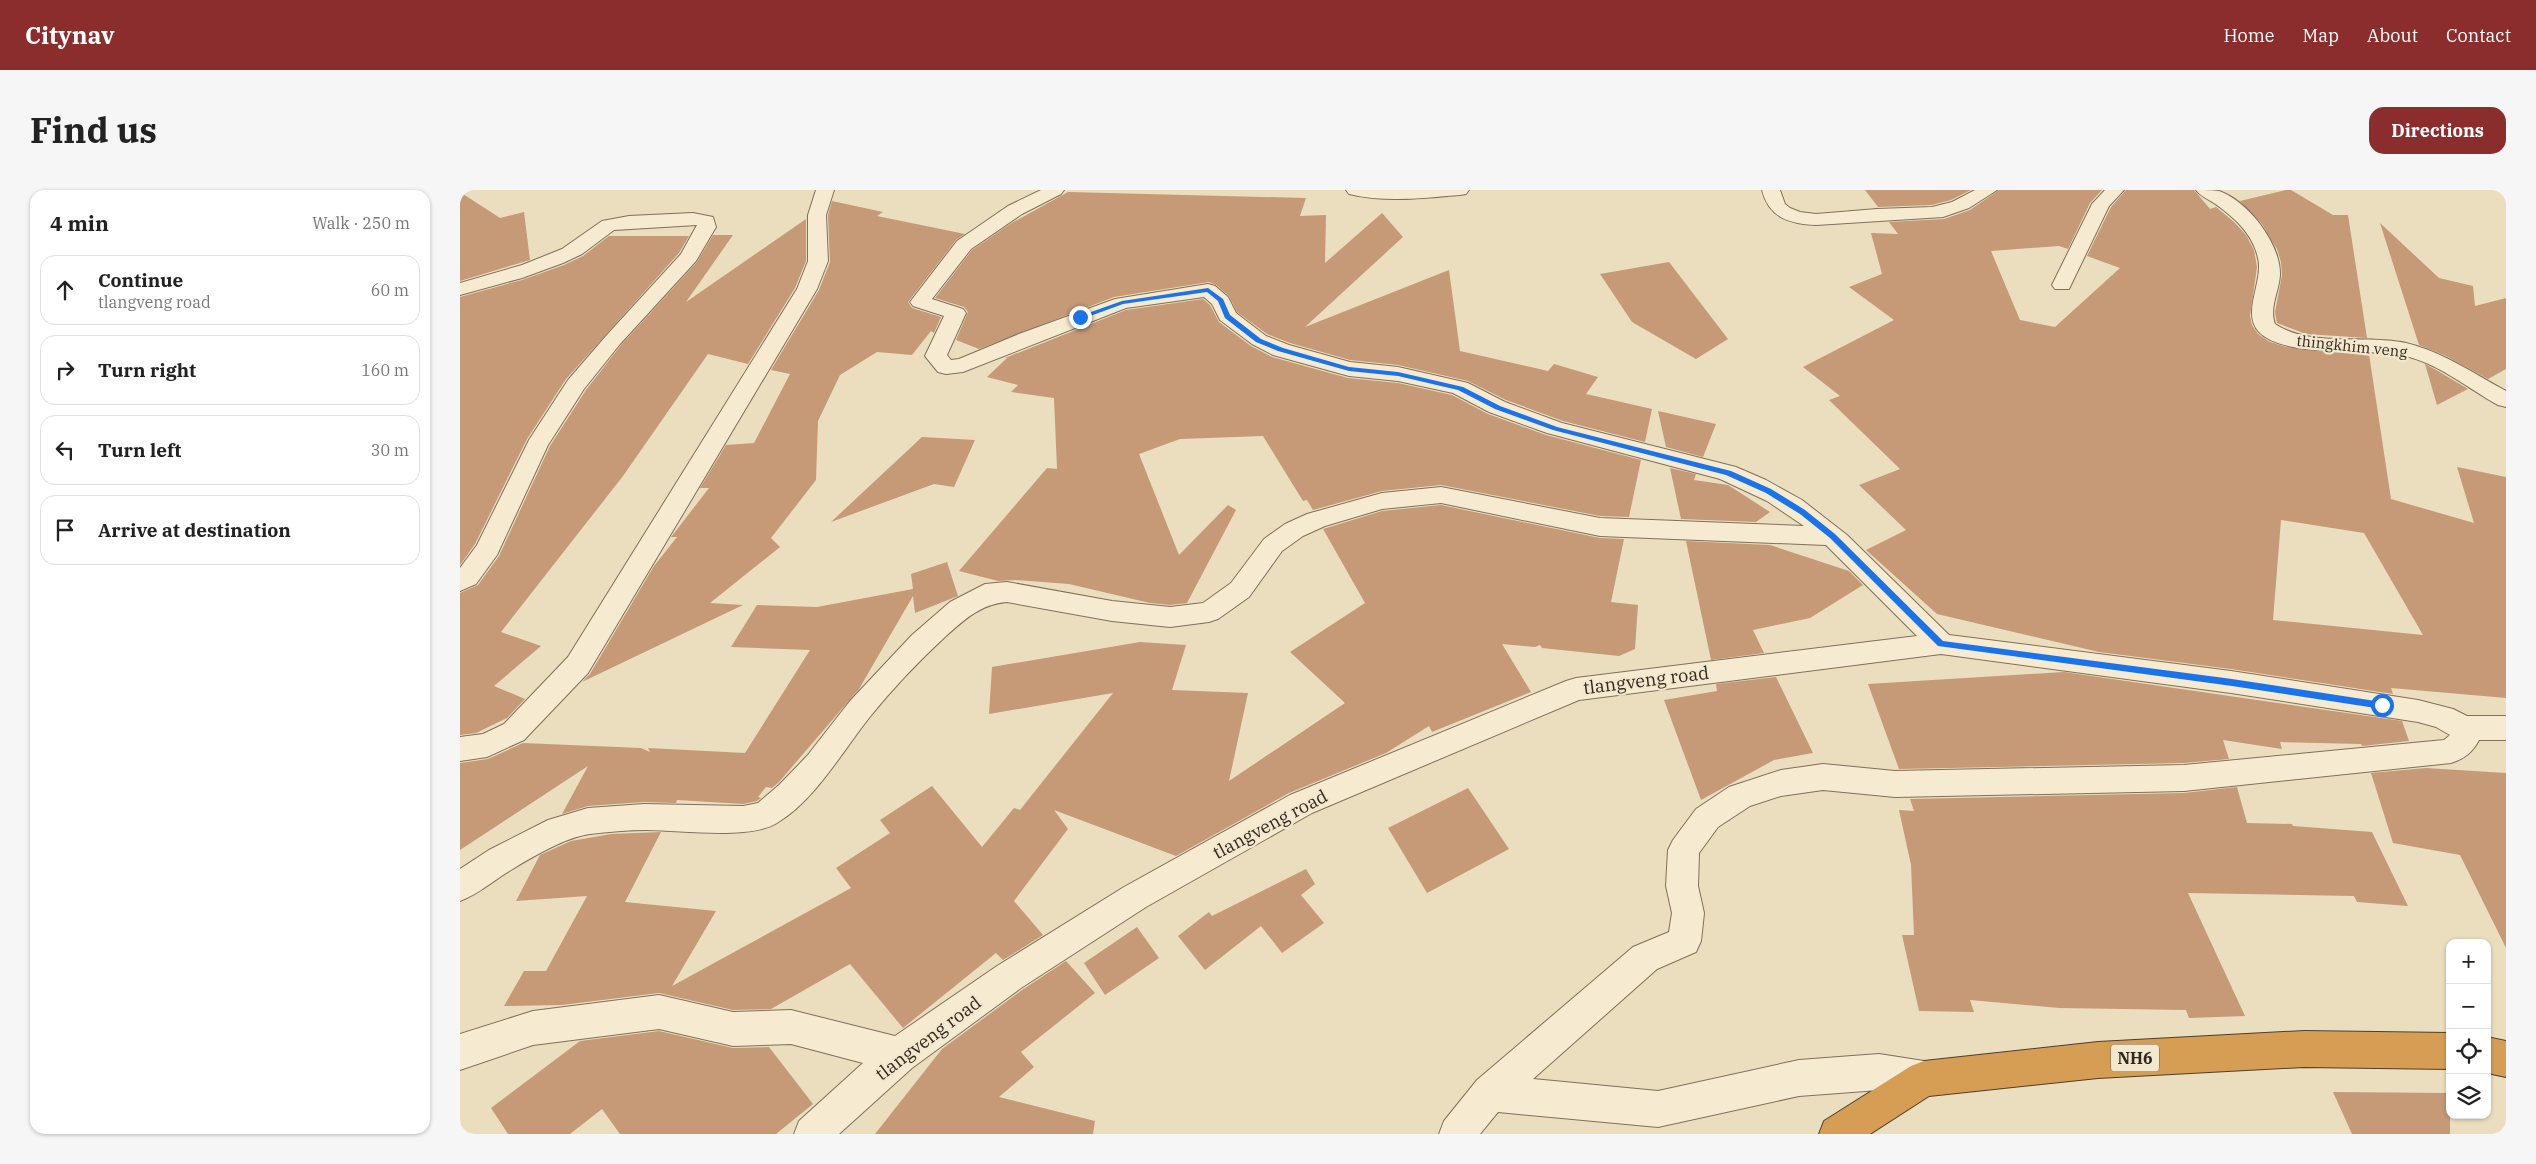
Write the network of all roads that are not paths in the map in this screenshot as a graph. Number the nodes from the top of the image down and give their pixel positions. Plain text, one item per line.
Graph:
1 (826, 190) edge
2 (1054, 190) edge
3 (1355, 190) edge
4 (1460, 190) edge
5 (1771, 190) edge
6 (1988, 190) edge
7 (2115, 190) edge
8 (2205, 190) edge
9 (2062, 285) dead end
10 (460, 289) edge
11 (2506, 400) edge
12 (1832, 536) junction
13 (460, 582) edge
14 (1941, 644) junction
15 (2463, 728) junction
16 (2506, 728) edge
17 (460, 749) edge
18 (460, 887) edge
19 (2446, 1050) edge
20 (460, 1052) edge
21 (899, 1056) junction
22 (2491, 1056) edge
23 (2506, 1059) edge
24 (1924, 1079) junction
25 (1490, 1093) junction
26 (812, 1134) edge
27 (1457, 1134) edge
28 (1837, 1134) edge

1 - 17 street
2 - 12 street
3 - 4 street
5 - 6 street
7 - 9 street
8 - 11 street, thingkhim veng
10 - 13 street
12 - 14 street
12 - 18 street
14 - 15 street, tlangveng road
14 - 21 street, tlangveng road
15 - 16 street, tlangveng road
15 - 25 street
19 - 24 highway, NH6
20 - 21 street
21 - 26 street, tlangveng road
22 - 23 highway
24 - 25 street
24 - 28 highway, NH6
25 - 27 street

